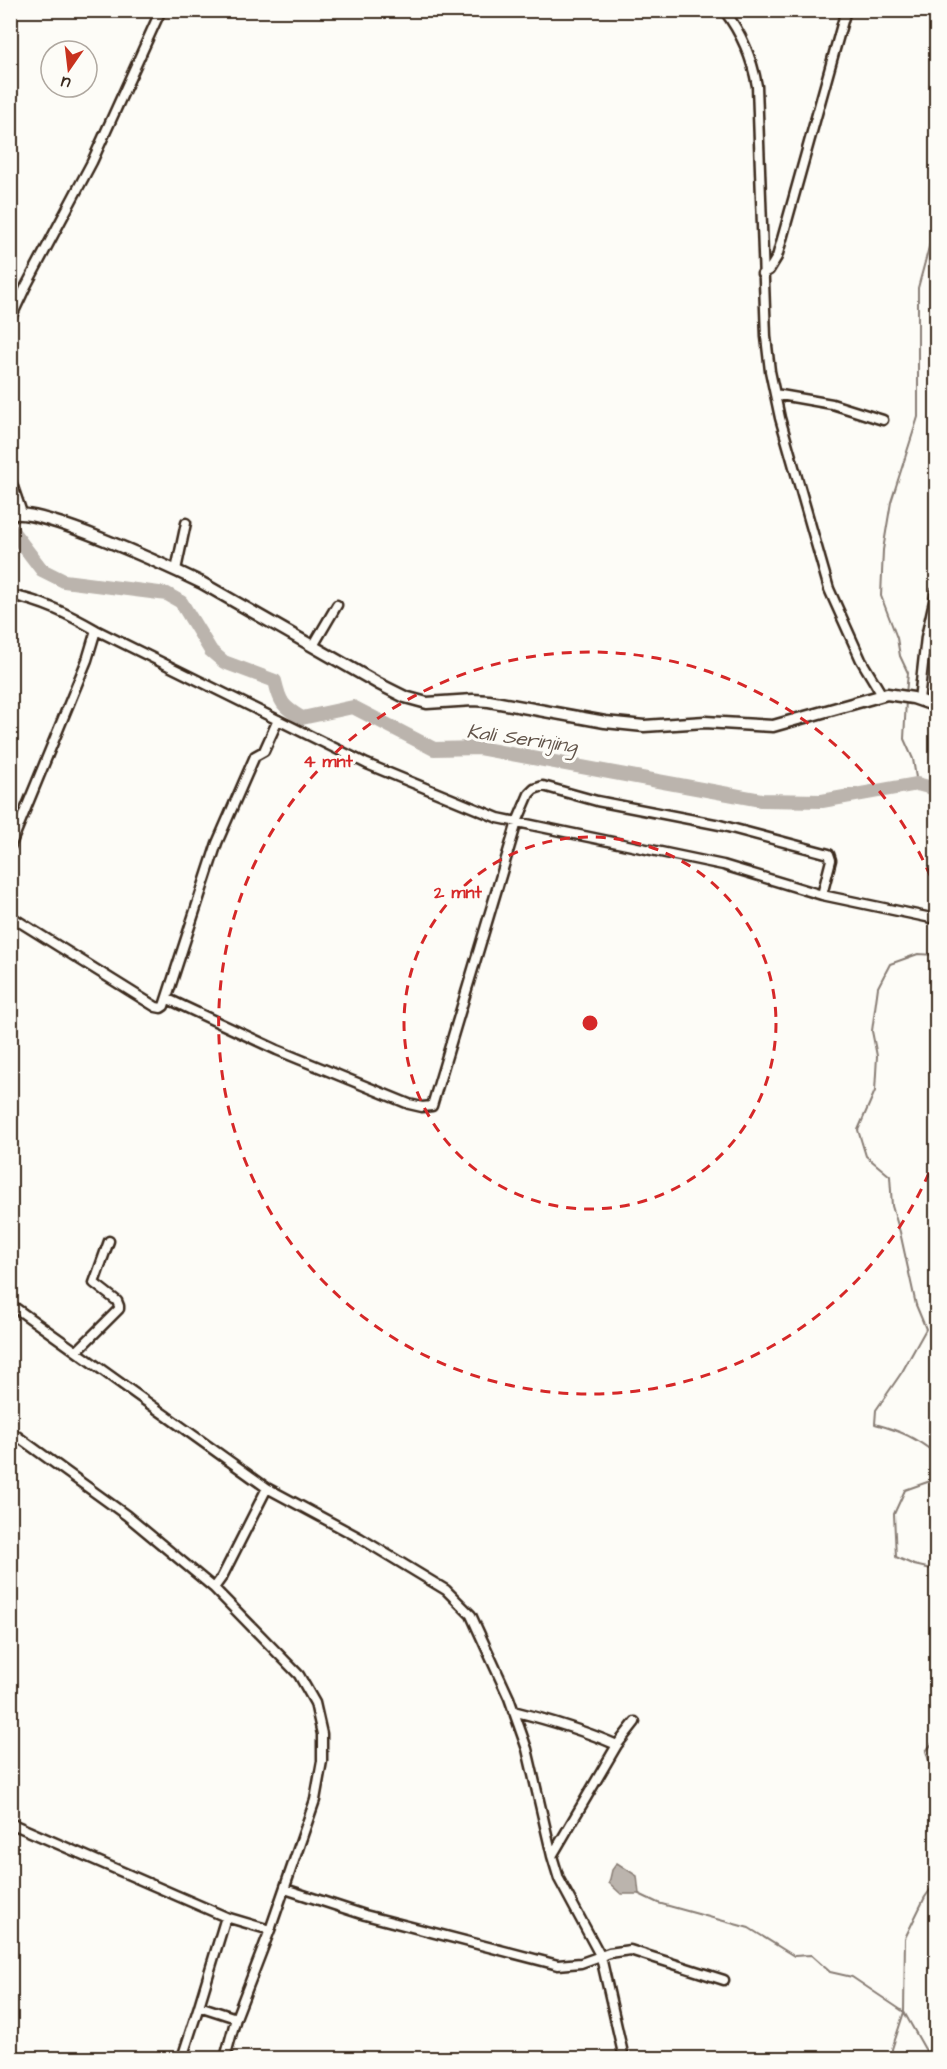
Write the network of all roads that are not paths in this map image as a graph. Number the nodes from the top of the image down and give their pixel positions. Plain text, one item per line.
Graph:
1 (161, 10) edge
2 (724, 10) edge
3 (846, 10) edge
4 (762, 274) junction
5 (10, 320) edge
6 (775, 394) junction
7 (883, 420) dead end
8 (10, 478) edge
9 (22, 513) junction
10 (10, 515) edge
11 (186, 523) dead end
12 (176, 570) junction
13 (936, 592) edge
14 (10, 595) edge
15 (337, 605) dead end
16 (96, 630) junction
17 (926, 637) junction
18 (936, 640) edge
19 (313, 646) junction
20 (882, 695) junction
21 (916, 699) junction
22 (936, 706) edge
23 (278, 720) junction
24 (517, 822) junction
25 (10, 847) edge
26 (822, 895) junction
27 (10, 916) edge
28 (936, 919) edge
29 (168, 999) junction
30 (109, 1241) dead end
31 (10, 1304) edge
32 (77, 1351) junction
33 (10, 1431) edge
34 (267, 1488) junction
35 (214, 1588) junction
36 (513, 1711) junction
37 (635, 1722) dead end
38 (617, 1745) junction
39 (10, 1823) edge
40 (552, 1856) junction
41 (285, 1888) junction
42 (226, 1917) junction
43 (270, 1930) junction
44 (602, 1957) junction
45 (724, 1980) dead end
46 (199, 2006) junction
47 (236, 2018) junction
48 (182, 2058) edge
49 (225, 2058) edge
50 (624, 2058) edge

1 - 5 street
2 - 4 street
3 - 4 street
4 - 6 street
6 - 7 street
6 - 20 street
8 - 9 street
9 - 10 main road
9 - 12 main road
11 - 12 street
12 - 19 main road
13 - 17 street
14 - 16 street
15 - 19 street
16 - 23 street
16 - 25 street
17 - 18 street
17 - 21 street
19 - 20 main road
20 - 21 main road
21 - 22 main road
23 - 24 street
23 - 29 street
24 - 26 street
24 - 26 street
24 - 29 street
26 - 28 street
27 - 29 street
30 - 32 street
31 - 32 street
32 - 34 street
33 - 35 street
34 - 35 street
34 - 36 street
35 - 41 street
36 - 38 street
36 - 40 street
37 - 38 street
38 - 40 street
39 - 42 street
40 - 44 street
41 - 43 street
41 - 44 street
42 - 43 street
42 - 46 street
43 - 47 street
44 - 45 street
44 - 50 street
46 - 47 street
46 - 48 street
47 - 49 street

